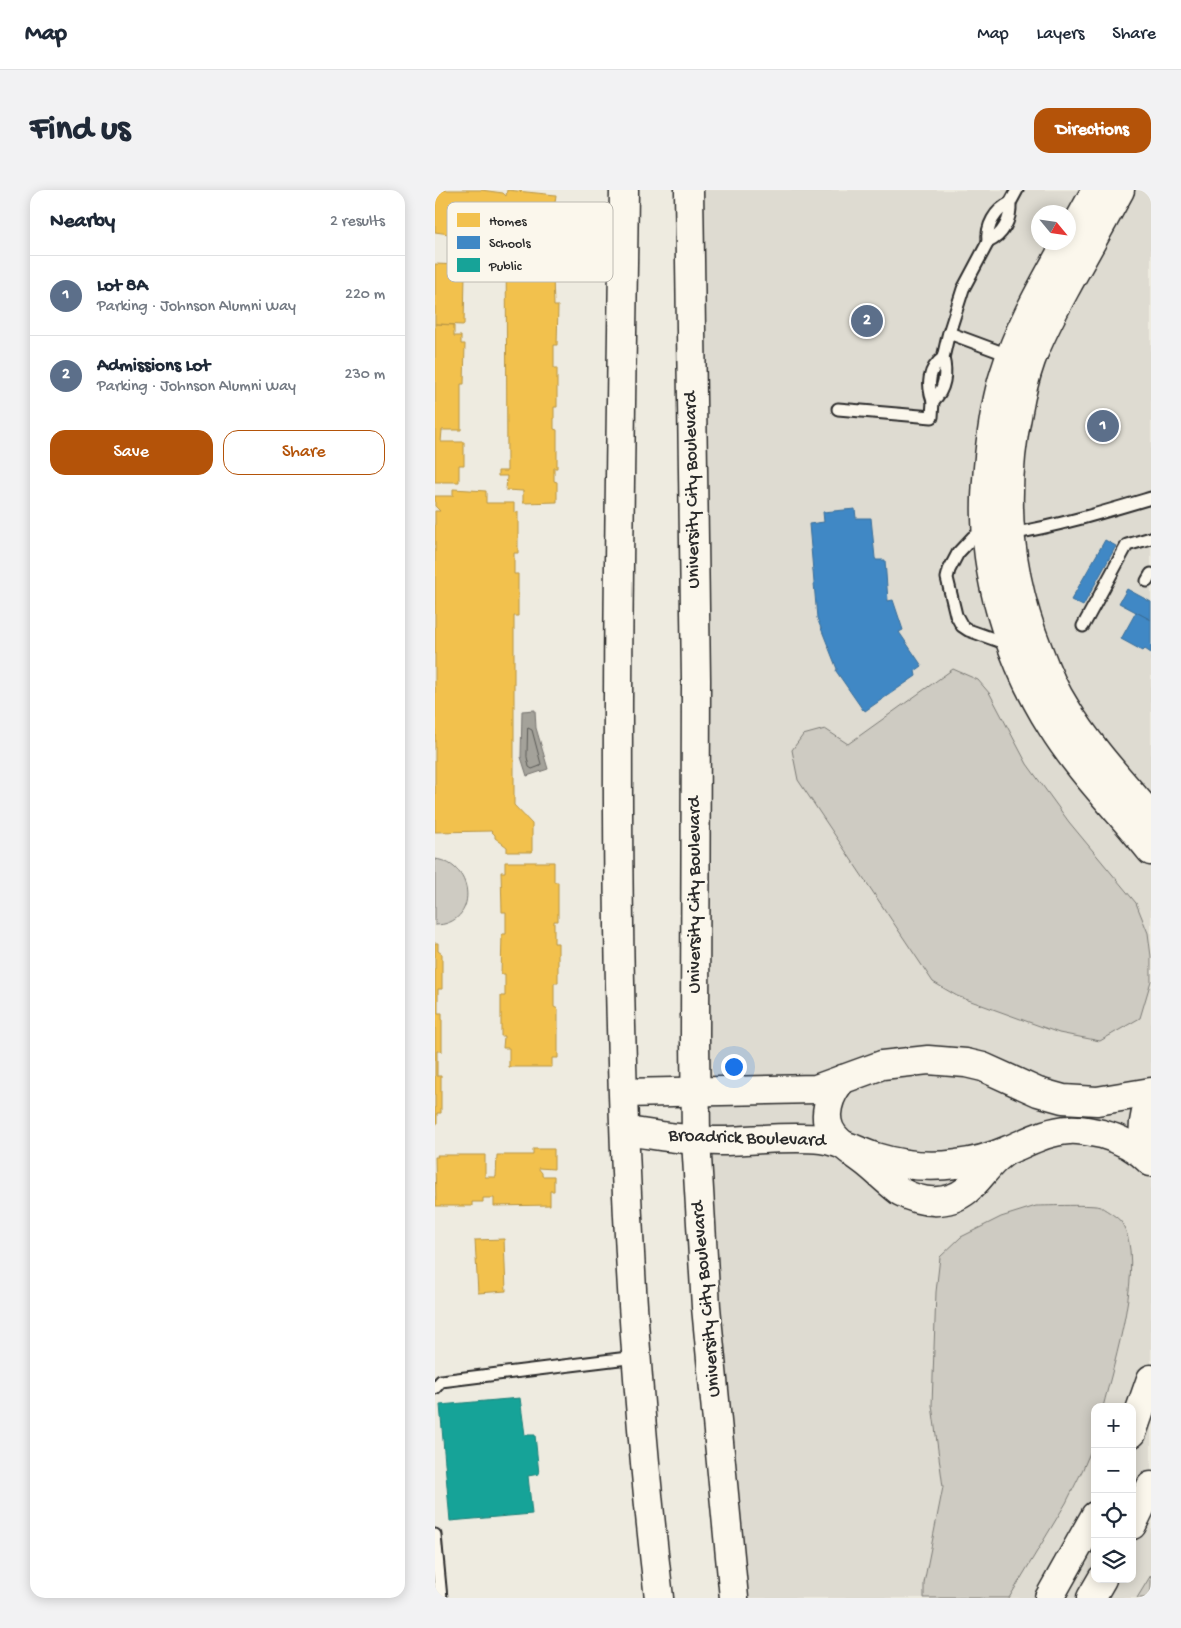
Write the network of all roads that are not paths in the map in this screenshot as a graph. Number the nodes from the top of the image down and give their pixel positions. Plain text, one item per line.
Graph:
1 (624, 190) edge
2 (689, 190) edge
3 (1017, 190) edge
4 (1096, 190) edge
5 (1121, 190) edge
6 (1076, 226) edge
7 (1063, 250) edge
8 (949, 333) junction
9 (1020, 359) junction
10 (838, 409) dead end
11 (1151, 498) edge
12 (998, 535) junction
13 (1151, 538) edge
14 (1083, 626) dead end
15 (1014, 647) junction
16 (1151, 816) edge
17 (1151, 851) edge
18 (843, 1079) junction
19 (696, 1091) junction
20 (1151, 1092) edge
21 (624, 1093) junction
22 (1151, 1100) edge
23 (625, 1131) junction
24 (696, 1140) junction
25 (848, 1147) junction
26 (1010, 1149) junction
27 (1151, 1161) edge
28 (636, 1357) junction
29 (1151, 1379) edge
30 (435, 1388) edge
31 (1136, 1422) edge
32 (1151, 1486) edge
33 (1136, 1517) edge
34 (1091, 1523) edge
35 (435, 1535) edge
36 (1100, 1583) edge
37 (441, 1598) edge
38 (659, 1598) edge
39 (734, 1598) edge
40 (1049, 1598) edge
41 (1091, 1598) edge

1 - 21 street
2 - 19 street, University City Boulevard
3 - 8 lane
4 - 6 street
5 - 9 street
7 - 9 street
8 - 9 lane
8 - 10 lane
9 - 12 street
11 - 12 lane
12 - 15 street
12 - 15 lane
12 - 16 street
13 - 14 lane
15 - 17 street
18 - 19 street
18 - 20 street
18 - 25 street
19 - 21 street
19 - 24 street, University City Boulevard
21 - 23 street
22 - 27 street, Broadrick Boulevard
23 - 24 street, Broadrick Boulevard
23 - 28 street
24 - 25 street, Broadrick Boulevard
24 - 39 street, University City Boulevard
25 - 26 street, Broadrick Boulevard
25 - 26 street
26 - 27 street, Broadrick Boulevard
28 - 30 lane
28 - 38 street
29 - 31 street
32 - 33 street
34 - 40 street
35 - 37 lane
36 - 41 street

